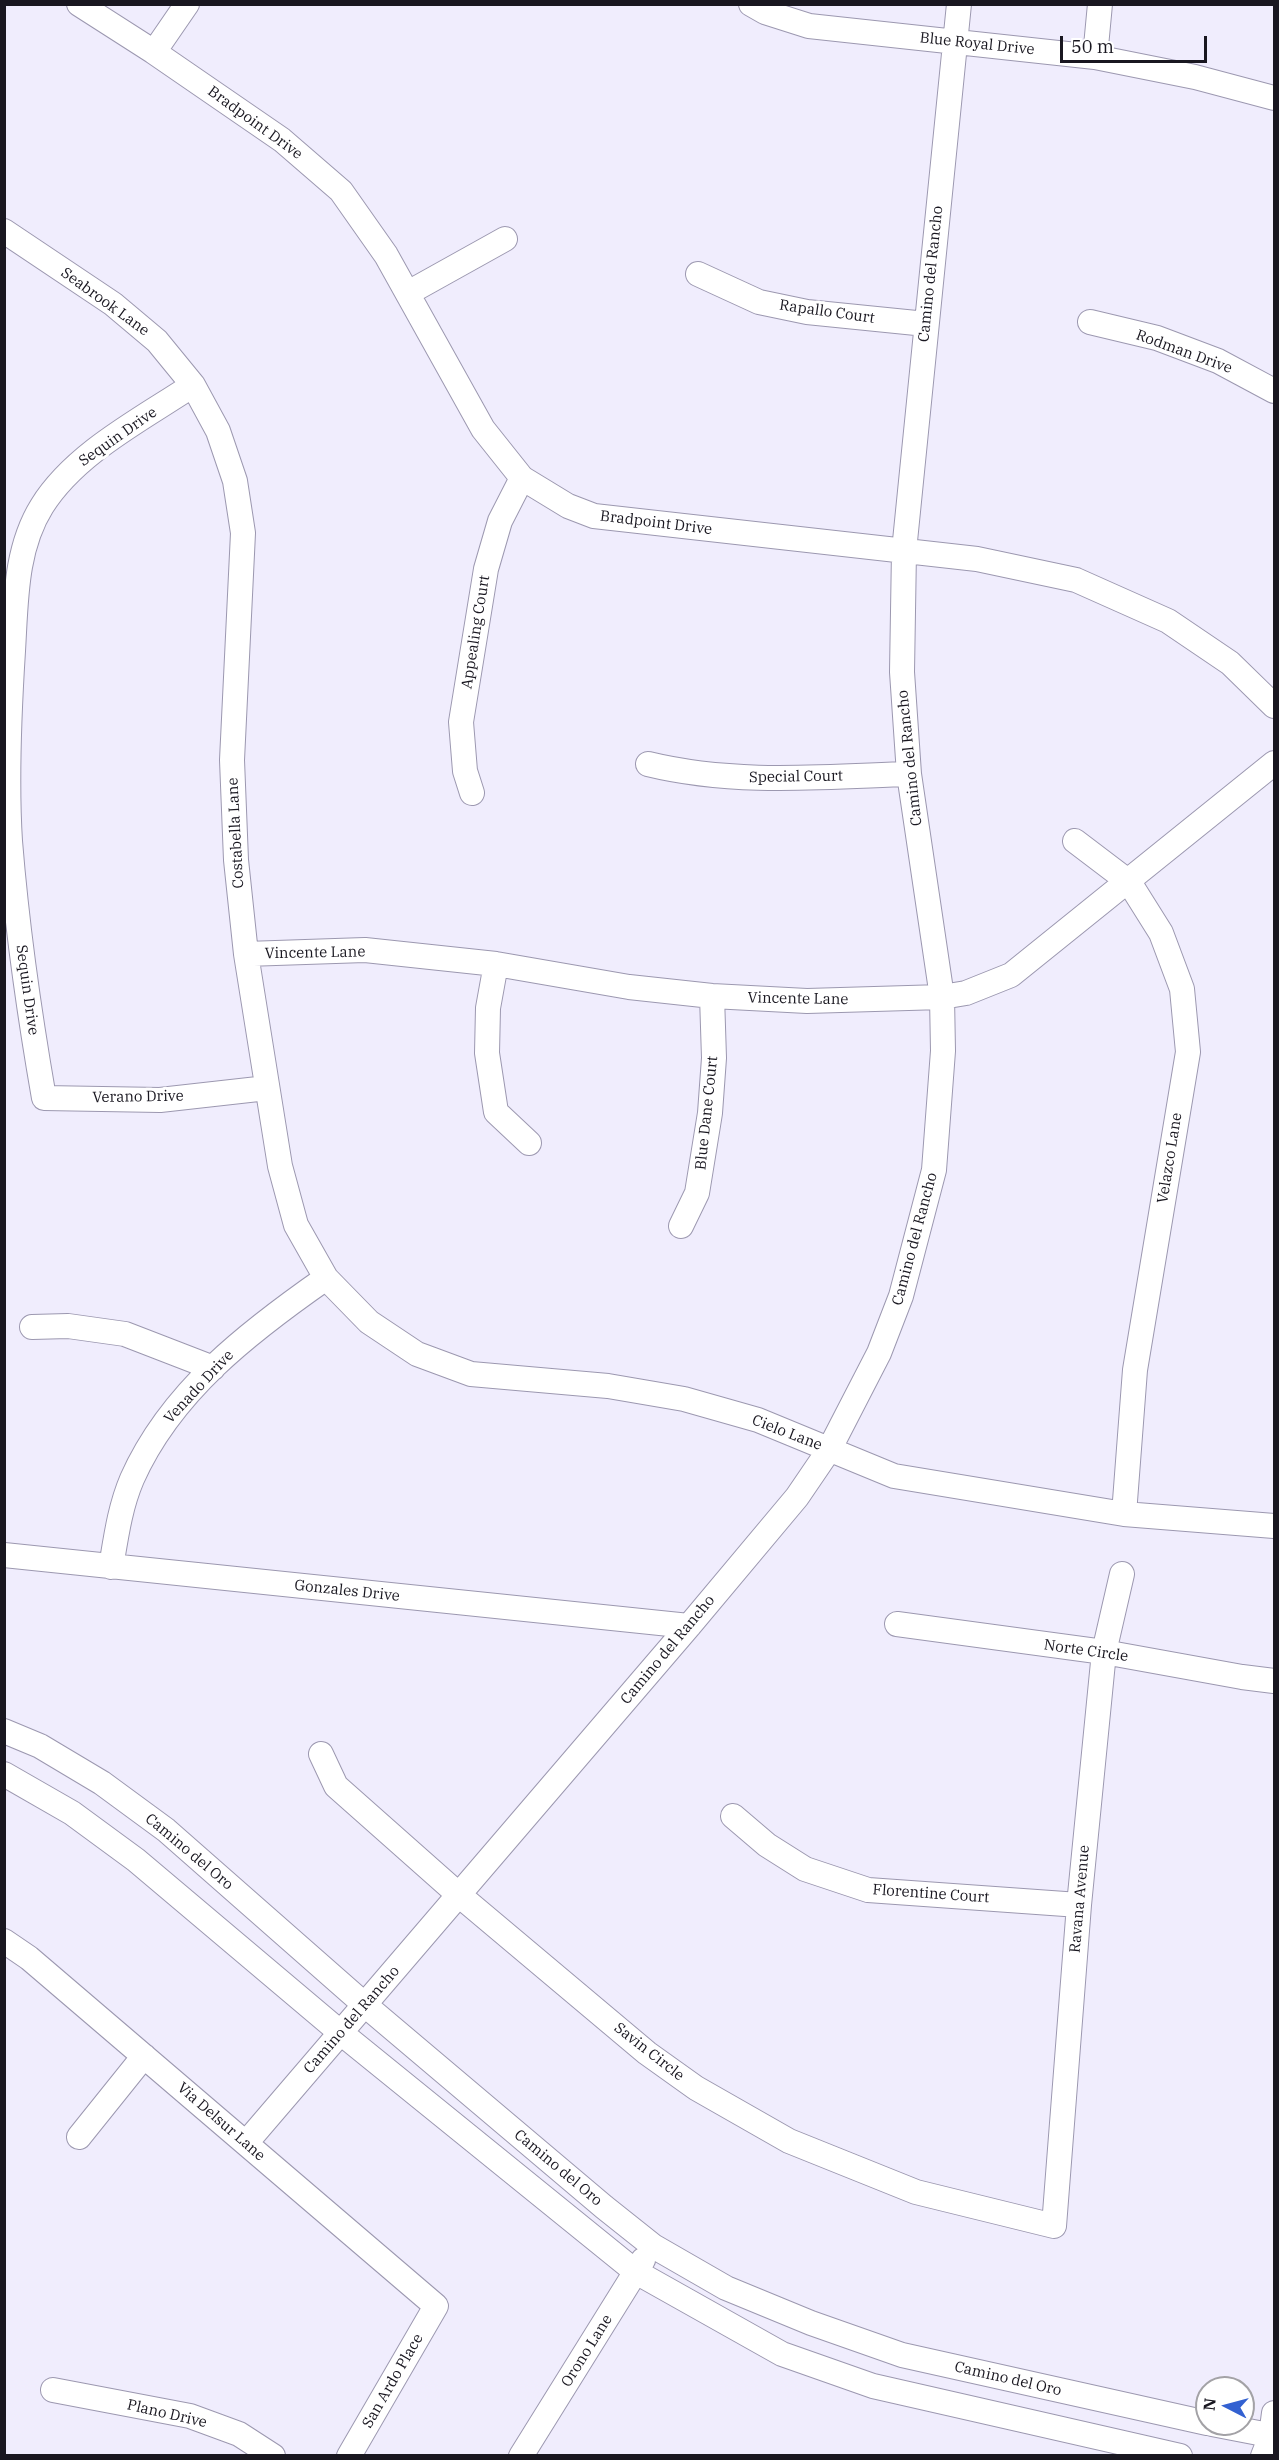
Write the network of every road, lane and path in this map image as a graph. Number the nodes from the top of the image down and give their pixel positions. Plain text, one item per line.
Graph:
1 (79, 4) edge
2 (187, 4) edge
3 (751, 4) edge
4 (959, 4) edge
5 (1100, 4) edge
6 (955, 42) junction
7 (154, 52) junction
8 (1095, 57) junction
9 (1275, 98) edge
10 (4, 231) edge
11 (505, 239) dead end
12 (698, 274) dead end
13 (408, 293) junction
14 (1090, 322) dead end
15 (926, 324) junction
16 (193, 385) junction
17 (1275, 391) edge
18 (522, 478) junction
19 (904, 551) junction
20 (1275, 706) edge
21 (1275, 763) edge
22 (648, 764) dead end
23 (909, 774) junction
24 (472, 794) dead end
25 (1075, 841) dead end
26 (1129, 882) junction
27 (246, 954) junction
28 (496, 964) junction
29 (712, 996) junction
30 (942, 997) junction
31 (267, 1088) junction
32 (44, 1098) joint
33 (529, 1143) dead end
34 (681, 1226) dead end
35 (326, 1278) junction
36 (32, 1327) dead end
37 (213, 1368) junction
38 (829, 1450) junction
39 (1124, 1514) junction
40 (1275, 1526) edge
41 (4, 1555) edge
42 (111, 1567) junction
43 (1122, 1574) dead end
44 (897, 1624) dead end
45 (690, 1626) junction
46 (1104, 1652) junction
47 (1275, 1681) edge
48 (4, 1731) edge
49 (321, 1754) dead end
50 (4, 1774) edge
51 (733, 1816) dead end
52 (459, 1895) junction
53 (1079, 1905) junction
54 (4, 1941) edge
55 (365, 2005) junction
56 (341, 2033) junction
57 (144, 2055) junction
58 (79, 2137) dead end
59 (246, 2143) junction
60 (1054, 2226) joint
61 (653, 2246) junction
62 (636, 2272) junction
63 (436, 2306) joint
64 (53, 2390) dead end
65 (1195, 2420) edge
66 (1255, 2432) edge
67 (1271, 2435) edge
68 (273, 2456) edge
69 (349, 2456) edge
70 (521, 2456) edge
71 (1180, 2456) edge

1 - 7 street, Bradpoint Drive
2 - 7 street
3 - 6 street, Blue Royal Drive
4 - 6 street, Camino del Rancho
5 - 8 street
6 - 8 street, Blue Royal Drive
6 - 15 street, Camino del Rancho
7 - 13 street, Bradpoint Drive
8 - 9 street, Blue Royal Drive
10 - 16 street, Seabrook Lane
11 - 13 street
12 - 15 street, Rapallo Court
13 - 18 street, Bradpoint Drive
14 - 17 street, Rodman Drive
15 - 19 street, Camino del Rancho
16 - 27 street, Costabella Lane
16 - 32 street, Sequin Drive
18 - 19 street, Bradpoint Drive
18 - 24 street, Appealing Court
19 - 20 street, Bradpoint Drive
19 - 23 street, Camino del Rancho
21 - 26 street, Vincente Lane
22 - 23 street, Special Court
23 - 30 street, Camino del Rancho
25 - 26 street, Velazco Lane
26 - 30 street, Vincente Lane
26 - 39 street, Velazco Lane
27 - 28 street, Vincente Lane
27 - 31 street, Costabella Lane
28 - 29 street, Vincente Lane
28 - 33 street
29 - 30 street, Vincente Lane
29 - 34 street, Blue Dane Court
30 - 38 street, Camino del Rancho
31 - 32 street, Verano Drive
31 - 35 street, Costabella Lane
35 - 37 street, Venado Drive
35 - 38 street, Cielo Lane
36 - 37 street
37 - 42 street, Venado Drive
38 - 39 street, Cielo Lane
38 - 45 street, Camino del Rancho
39 - 40 street, Cielo Lane
41 - 42 street, Gonzales Drive
42 - 45 street, Gonzales Drive
43 - 46 street, Ravana Avenue
44 - 46 street, Norte Circle
45 - 52 street, Camino del Rancho
46 - 47 street, Norte Circle
46 - 53 street, Ravana Avenue
48 - 55 street, Camino del Oro
49 - 52 street, Savin Circle
50 - 56 street, Camino del Oro
51 - 53 street, Florentine Court
52 - 55 street, Camino del Rancho
52 - 60 street, Savin Circle
53 - 60 street, Ravana Avenue
54 - 57 street, Via Delsur Lane
55 - 56 street, Camino del Rancho
55 - 61 street, Camino del Oro
56 - 59 street, Camino del Rancho
56 - 62 street, Camino del Oro
57 - 58 street
57 - 59 street, Via Delsur Lane
59 - 63 street, Via Delsur Lane
61 - 62 street, Orono Lane
61 - 65 street, Camino del Oro
62 - 70 street, Orono Lane
62 - 71 street, Camino del Oro
63 - 69 street, San Ardo Place
64 - 68 street, Plano Drive
66 - 67 street

